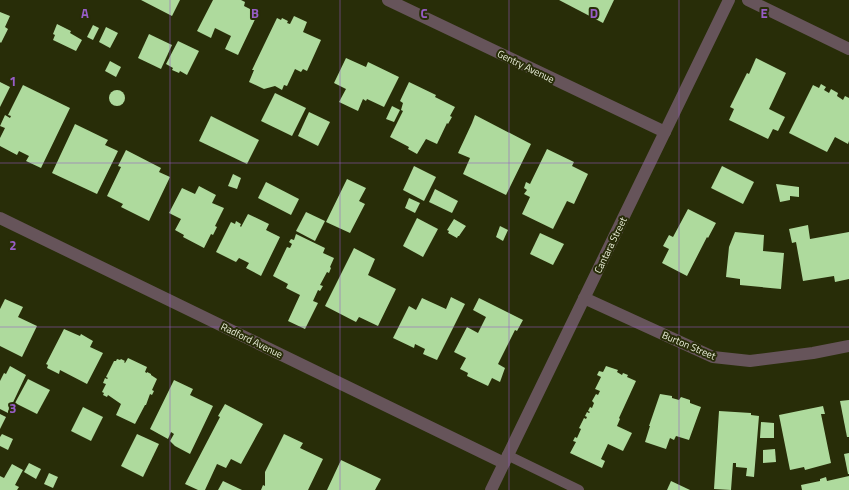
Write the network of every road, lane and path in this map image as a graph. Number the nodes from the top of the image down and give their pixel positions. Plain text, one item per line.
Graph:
1 (388, 0) edge
2 (729, 0) edge
3 (748, 0) edge
4 (849, 49) edge
5 (665, 132) junction
6 (0, 218) edge
7 (584, 298) junction
8 (849, 346) edge
9 (506, 459) junction
10 (491, 490) edge
11 (579, 490) edge

1 - 5 street, Gentry Avenue
2 - 5 street, Cantara Street
3 - 4 street
5 - 7 street, Cantara Street
6 - 9 street, Radford Avenue
7 - 8 street, Burton Street
7 - 9 street, Cantara Street
9 - 10 street, Cantara Street
9 - 11 lane

